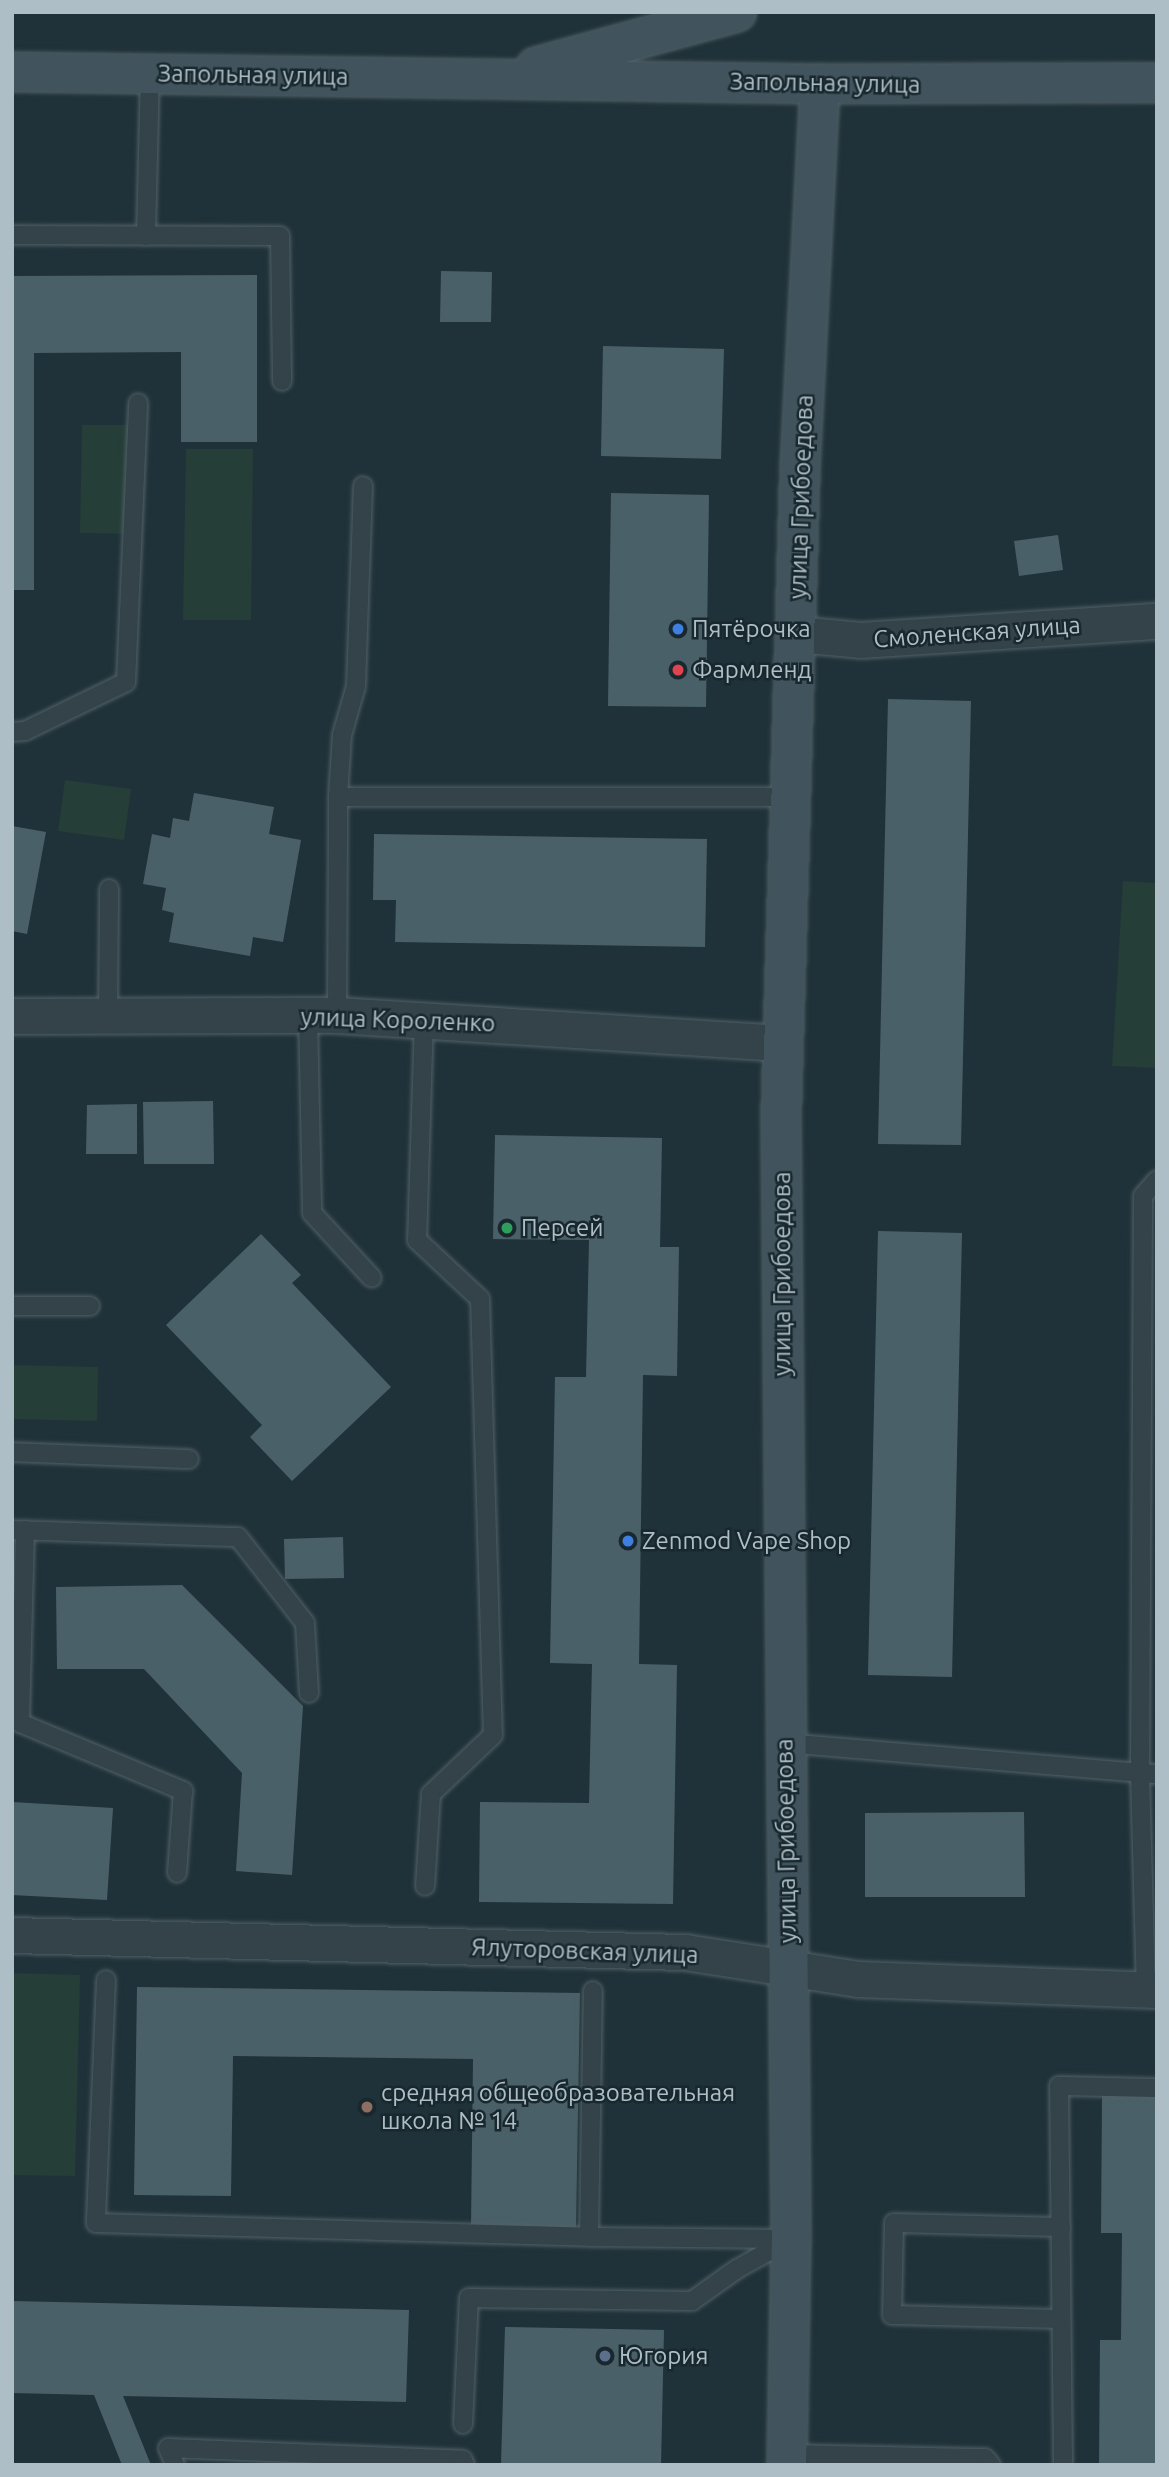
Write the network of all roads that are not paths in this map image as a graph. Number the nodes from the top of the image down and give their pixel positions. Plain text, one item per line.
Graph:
1 (737, 12) edge
2 (12, 72) edge
3 (150, 74) junction
4 (494, 78) junction
5 (1157, 83) edge
6 (820, 84) junction
7 (12, 235) edge
8 (146, 236) junction
9 (282, 381) dead end
10 (138, 403) dead end
11 (363, 486) dead end
12 (1157, 621) edge
13 (797, 634) junction
14 (12, 732) edge
15 (338, 797) junction
16 (793, 797) junction
17 (109, 889) dead end
18 (323, 1015) junction
19 (12, 1016) edge
20 (108, 1016) junction
21 (424, 1019) junction
22 (782, 1043) junction
23 (1157, 1180) edge
24 (372, 1278) dead end
25 (90, 1306) dead end
26 (12, 1307) edge
27 (12, 1452) edge
28 (189, 1459) dead end
29 (19, 1530) edge
30 (309, 1693) dead end
31 (785, 1743) junction
32 (1148, 1774) edge
33 (177, 1873) dead end
34 (425, 1886) dead end
35 (12, 1934) edge
36 (788, 1970) junction
37 (106, 1980) dead end
38 (1151, 1990) edge
39 (593, 1991) dead end
40 (1157, 2088) edge
41 (1060, 2227) junction
42 (589, 2237) junction
43 (791, 2239) junction
44 (1061, 2319) junction
45 (463, 2424) dead end
46 (787, 2459) edge
47 (1063, 2462) dead end
48 (175, 2465) edge
49 (465, 2465) edge
50 (991, 2465) edge

1 - 4 street, Запольная улица
2 - 3 street, Запольная улица
3 - 4 street, Запольная улица
3 - 8 lane
4 - 6 street, Запольная улица
5 - 6 street, Запольная улица
6 - 13 street, улица Грибоедова
7 - 8 lane
8 - 9 lane
10 - 14 lane
11 - 15 lane
12 - 13 street, Смоленская улица
13 - 16 street, улица Грибоедова
15 - 16 lane
15 - 18 lane
16 - 22 street, улица Грибоедова
17 - 20 lane
18 - 20 street, улица Короленко
18 - 21 street, улица Короленко
18 - 24 lane
19 - 20 street, улица Короленко
21 - 22 street, улица Короленко
21 - 34 lane
22 - 31 street, улица Грибоедова
23 - 32 lane
25 - 26 lane
27 - 28 lane
29 - 30 lane
29 - 33 lane
31 - 32 lane
31 - 36 street, улица Грибоедова
32 - 38 lane
35 - 36 street, Ялуторовская улица
36 - 38 street, Ялуторовская улица
36 - 43 street, улица Грибоедова
37 - 42 lane
39 - 42 lane
40 - 41 lane
41 - 44 lane
41 - 44 lane
42 - 43 lane
43 - 45 lane
43 - 46 street, улица Грибоедова
44 - 47 lane
46 - 50 lane
48 - 49 lane

